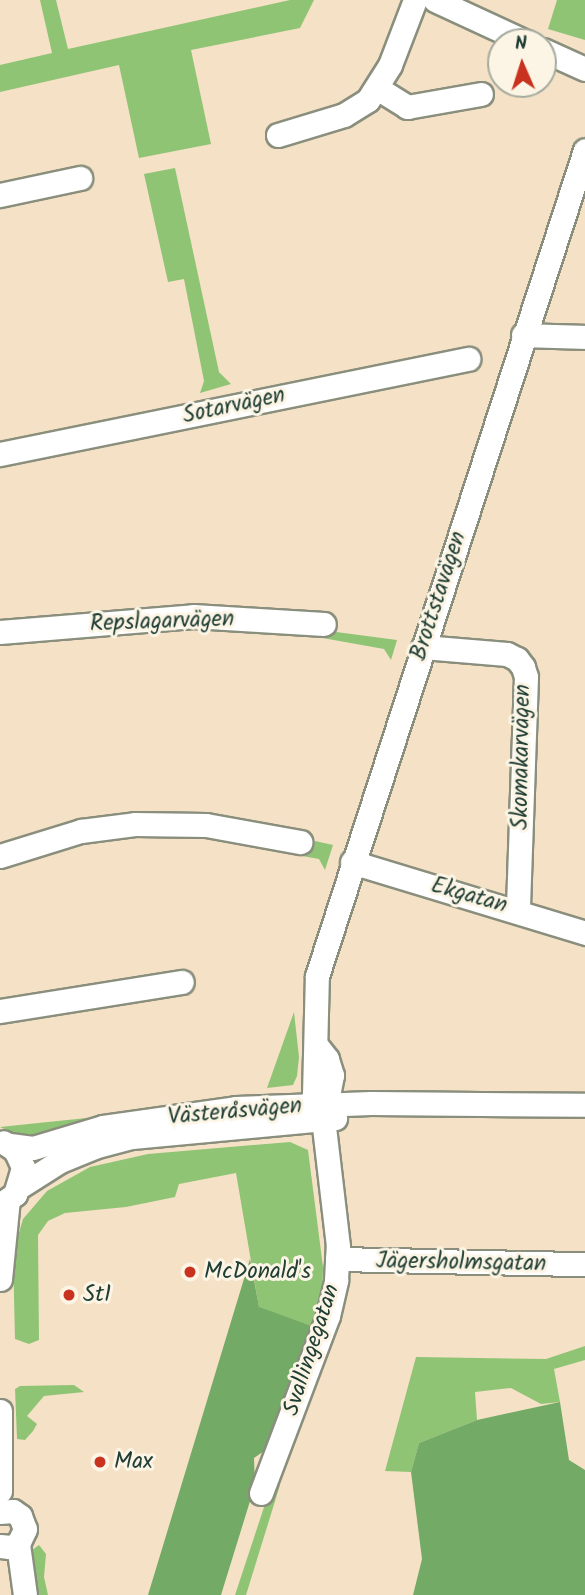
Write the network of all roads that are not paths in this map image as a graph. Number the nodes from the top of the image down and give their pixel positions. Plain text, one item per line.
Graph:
1 (415, 0) edge
2 (435, 0) edge
3 (496, 28) edge
4 (557, 56) edge
5 (585, 69) edge
6 (377, 88) junction
7 (481, 94) dead end
8 (278, 135) dead end
9 (585, 150) edge
10 (80, 178) dead end
11 (0, 195) edge
12 (523, 335) junction
13 (585, 337) edge
14 (468, 359) dead end
15 (0, 454) edge
16 (324, 624) dead end
17 (0, 632) edge
18 (423, 647) junction
19 (300, 842) dead end
20 (0, 856) edge
21 (352, 862) junction
22 (518, 911) junction
23 (585, 933) edge
24 (181, 982) dead end
25 (0, 1011) edge
26 (585, 1105) edge
27 (322, 1109) junction
28 (5, 1142) edge
29 (9, 1197) edge
30 (337, 1259) junction
31 (585, 1264) edge
32 (0, 1279) edge
33 (0, 1410) edge
34 (0, 1417) edge
35 (2, 1455) junction
36 (0, 1491) edge
37 (261, 1493) dead end
38 (8, 1512) edge
39 (6, 1546) edge
40 (15, 1595) edge
41 (25, 1595) edge

1 - 6 street
2 - 3 street
4 - 5 street
6 - 7 street
6 - 8 street
9 - 12 street, Brottstavägen
10 - 11 street
12 - 13 street
12 - 18 street, Brottstavägen
14 - 15 street, Sotarvägen
16 - 17 street, Repslagarvägen
18 - 21 street, Brottstavägen
18 - 22 street, Skomakarvägen
19 - 20 street
21 - 22 street, Ekgatan
21 - 27 street, Brottstavägen
22 - 23 street, Ekgatan
24 - 25 street
26 - 27 street, Västeråsvägen
27 - 28 street, Västeråsvägen
27 - 29 street, Västeråsvägen
27 - 30 street, Svallingegatan
28 - 29 street
29 - 32 street
30 - 31 street, Jägersholmsgatan
30 - 37 street, Svallingegatan
33 - 34 street
34 - 35 street
35 - 36 street
35 - 38 street
38 - 39 street
39 - 40 street
39 - 41 street

